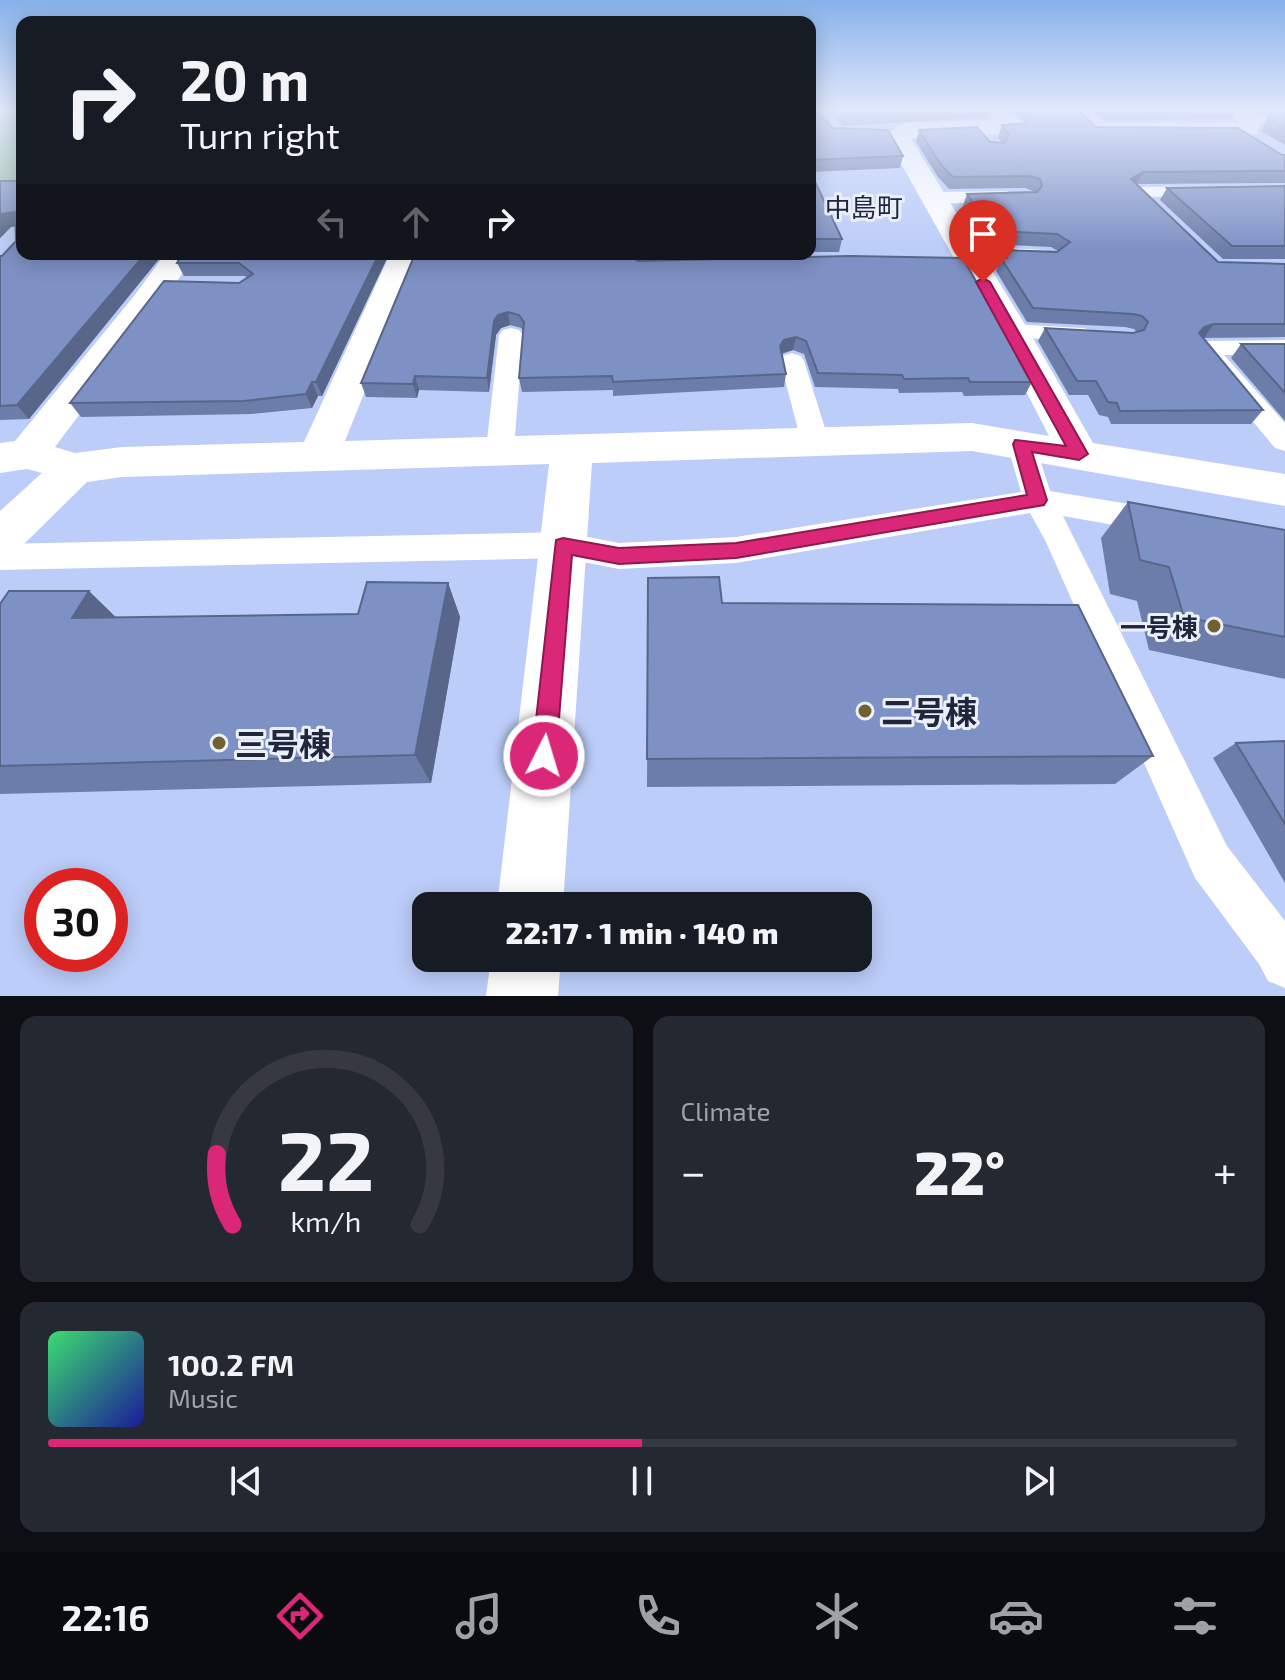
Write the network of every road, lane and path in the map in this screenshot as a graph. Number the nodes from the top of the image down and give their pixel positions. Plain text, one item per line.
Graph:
1 (910, 157) edge
2 (1284, 191) edge
3 (1025, 197) edge
4 (935, 198) junction
5 (1160, 214) edge
6 (957, 256) junction
7 (1051, 256) edge
8 (402, 260) edge
9 (175, 275) edge
10 (1012, 331) junction
11 (511, 335) edge
12 (1111, 337) edge
13 (1285, 347) edge
14 (792, 361) dead end
15 (815, 441) junction
16 (1285, 441) edge
17 (1021, 444) junction
18 (572, 447) junction
19 (500, 449) junction
20 (1079, 454) junction
21 (319, 455) junction
22 (14, 456) edge
23 (75, 468) junction
24 (1285, 490) edge
25 (1038, 500) junction
26 (1191, 527) edge
27 (0, 539) edge
28 (563, 545) junction
29 (0, 557) edge
30 (531, 892) edge
31 (1285, 964) edge
32 (525, 972) edge
33 (522, 996) edge

1 - 4 street
2 - 5 lane
3 - 4 lane
4 - 6 street
6 - 7 lane
6 - 10 street
8 - 21 street
9 - 22 street
10 - 12 lane
10 - 20 street
11 - 19 lane
13 - 16 lane
14 - 15 lane
15 - 17 street
15 - 18 street
17 - 20 street
17 - 25 lane
18 - 19 street
18 - 28 street
19 - 21 street
20 - 24 street
21 - 23 street
22 - 23 street
23 - 27 street
25 - 26 lane
25 - 28 lane
25 - 31 lane
28 - 29 lane
28 - 30 street
32 - 33 street

